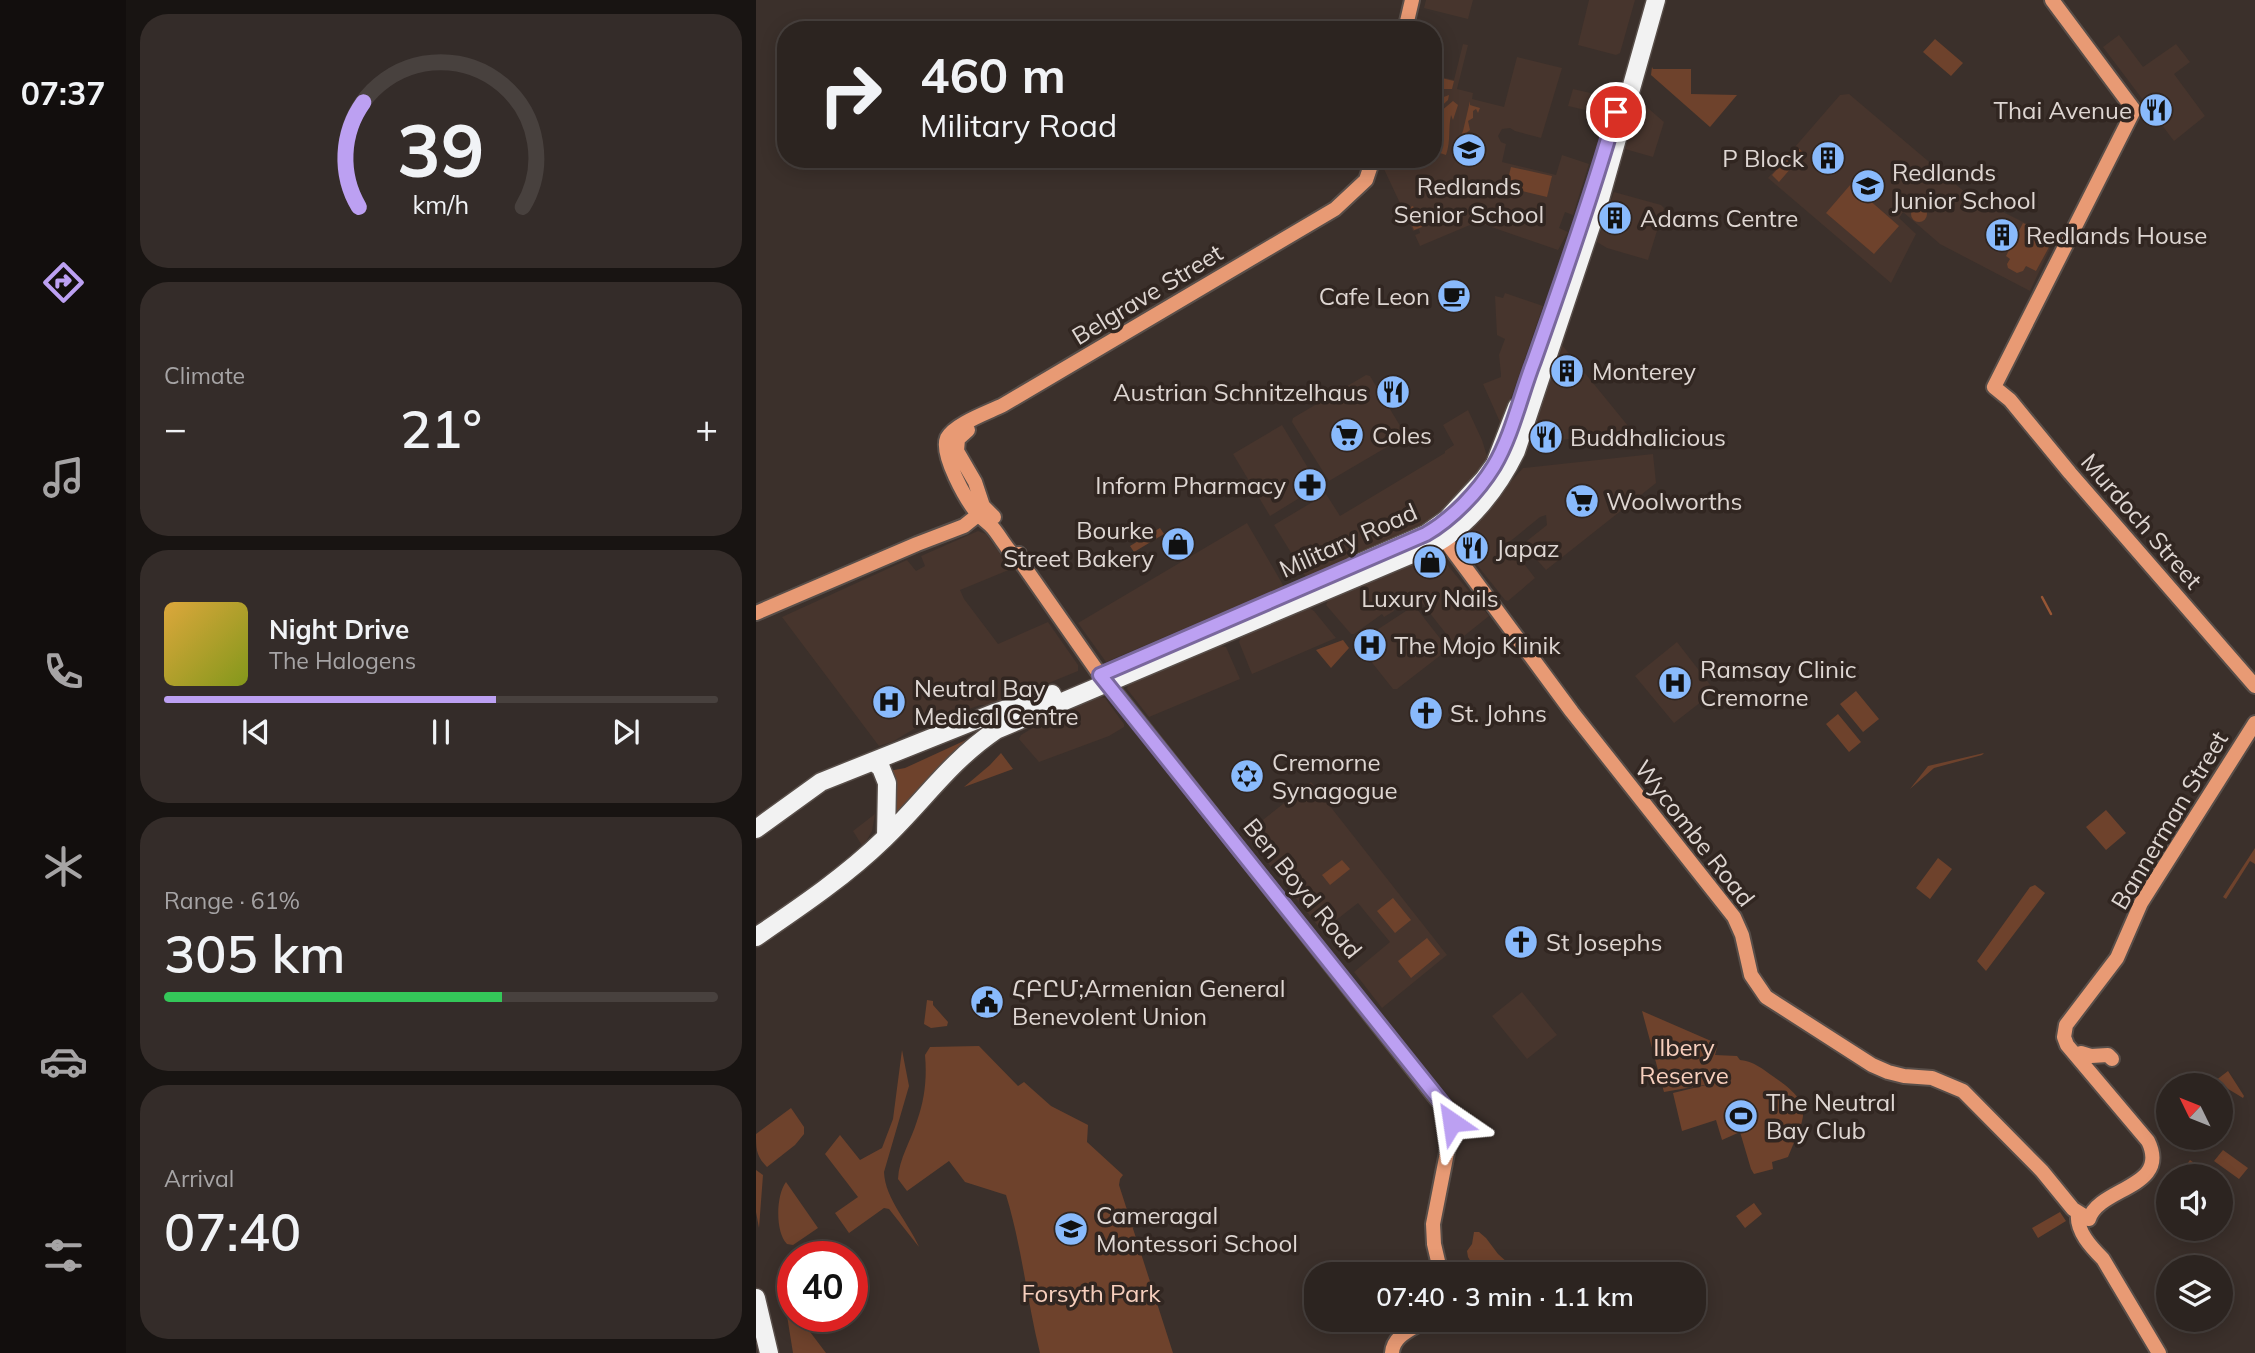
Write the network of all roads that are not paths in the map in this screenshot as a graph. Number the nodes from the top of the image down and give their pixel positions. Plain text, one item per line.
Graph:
1 (1412, 0) edge
2 (1646, 0) edge
3 (1656, 0) edge
4 (2052, 0) edge
5 (1407, 21) edge
6 (1370, 168) edge
7 (1003, 405) junction
8 (947, 439) junction
9 (959, 454) junction
10 (973, 495) junction
11 (977, 513) junction
12 (1440, 534) junction
13 (917, 544) junction
14 (1021, 562) junction
15 (756, 613) edge
16 (1103, 679) junction
17 (2255, 686) edge
18 (2255, 723) edge
19 (996, 730) junction
20 (942, 734) junction
21 (874, 762) junction
22 (756, 829) edge
23 (886, 837) junction
24 (756, 937) edge
25 (2068, 1035) junction
26 (2081, 1053) junction
27 (2112, 1059) dead end
28 (2097, 1079) junction
29 (2083, 1216) junction
30 (1438, 1262) edge
31 (756, 1298) edge
32 (1408, 1332) edge
33 (769, 1353) edge
34 (1392, 1353) edge
35 (2159, 1353) edge

1 - 5 main road
2 - 12 highway, Military Road
3 - 12 highway, Military Road
4 - 17 main road, Murdoch Street
6 - 7 main road, Belgrave Street
7 - 8 main road, Belgrave Street
7 - 9 main road
8 - 9 main road, Ben Boyd Road
8 - 10 main road, Ben Boyd Road
9 - 10 main road, Ben Boyd Road
10 - 11 main road, Ben Boyd Road
10 - 13 main road
10 - 14 main road, Ben Boyd Road
11 - 13 main road
11 - 14 main road, Ben Boyd Road
12 - 16 highway, Military Road
12 - 29 main road, Wycombe Road
13 - 15 main road
14 - 16 main road, Ben Boyd Road
16 - 19 highway, Military Road
16 - 20 highway, Military Road
16 - 30 main road, Ben Boyd Road
18 - 25 main road, Bannerman Street
19 - 20 highway
19 - 23 highway, Military Road
20 - 21 highway, Military Road
21 - 22 highway, Military Road
21 - 23 highway
23 - 24 highway, Military Road
25 - 26 main road
25 - 28 main road
26 - 27 main road
26 - 28 main road
28 - 29 main road
29 - 35 main road, Wycombe Road
31 - 33 highway
32 - 34 main road

